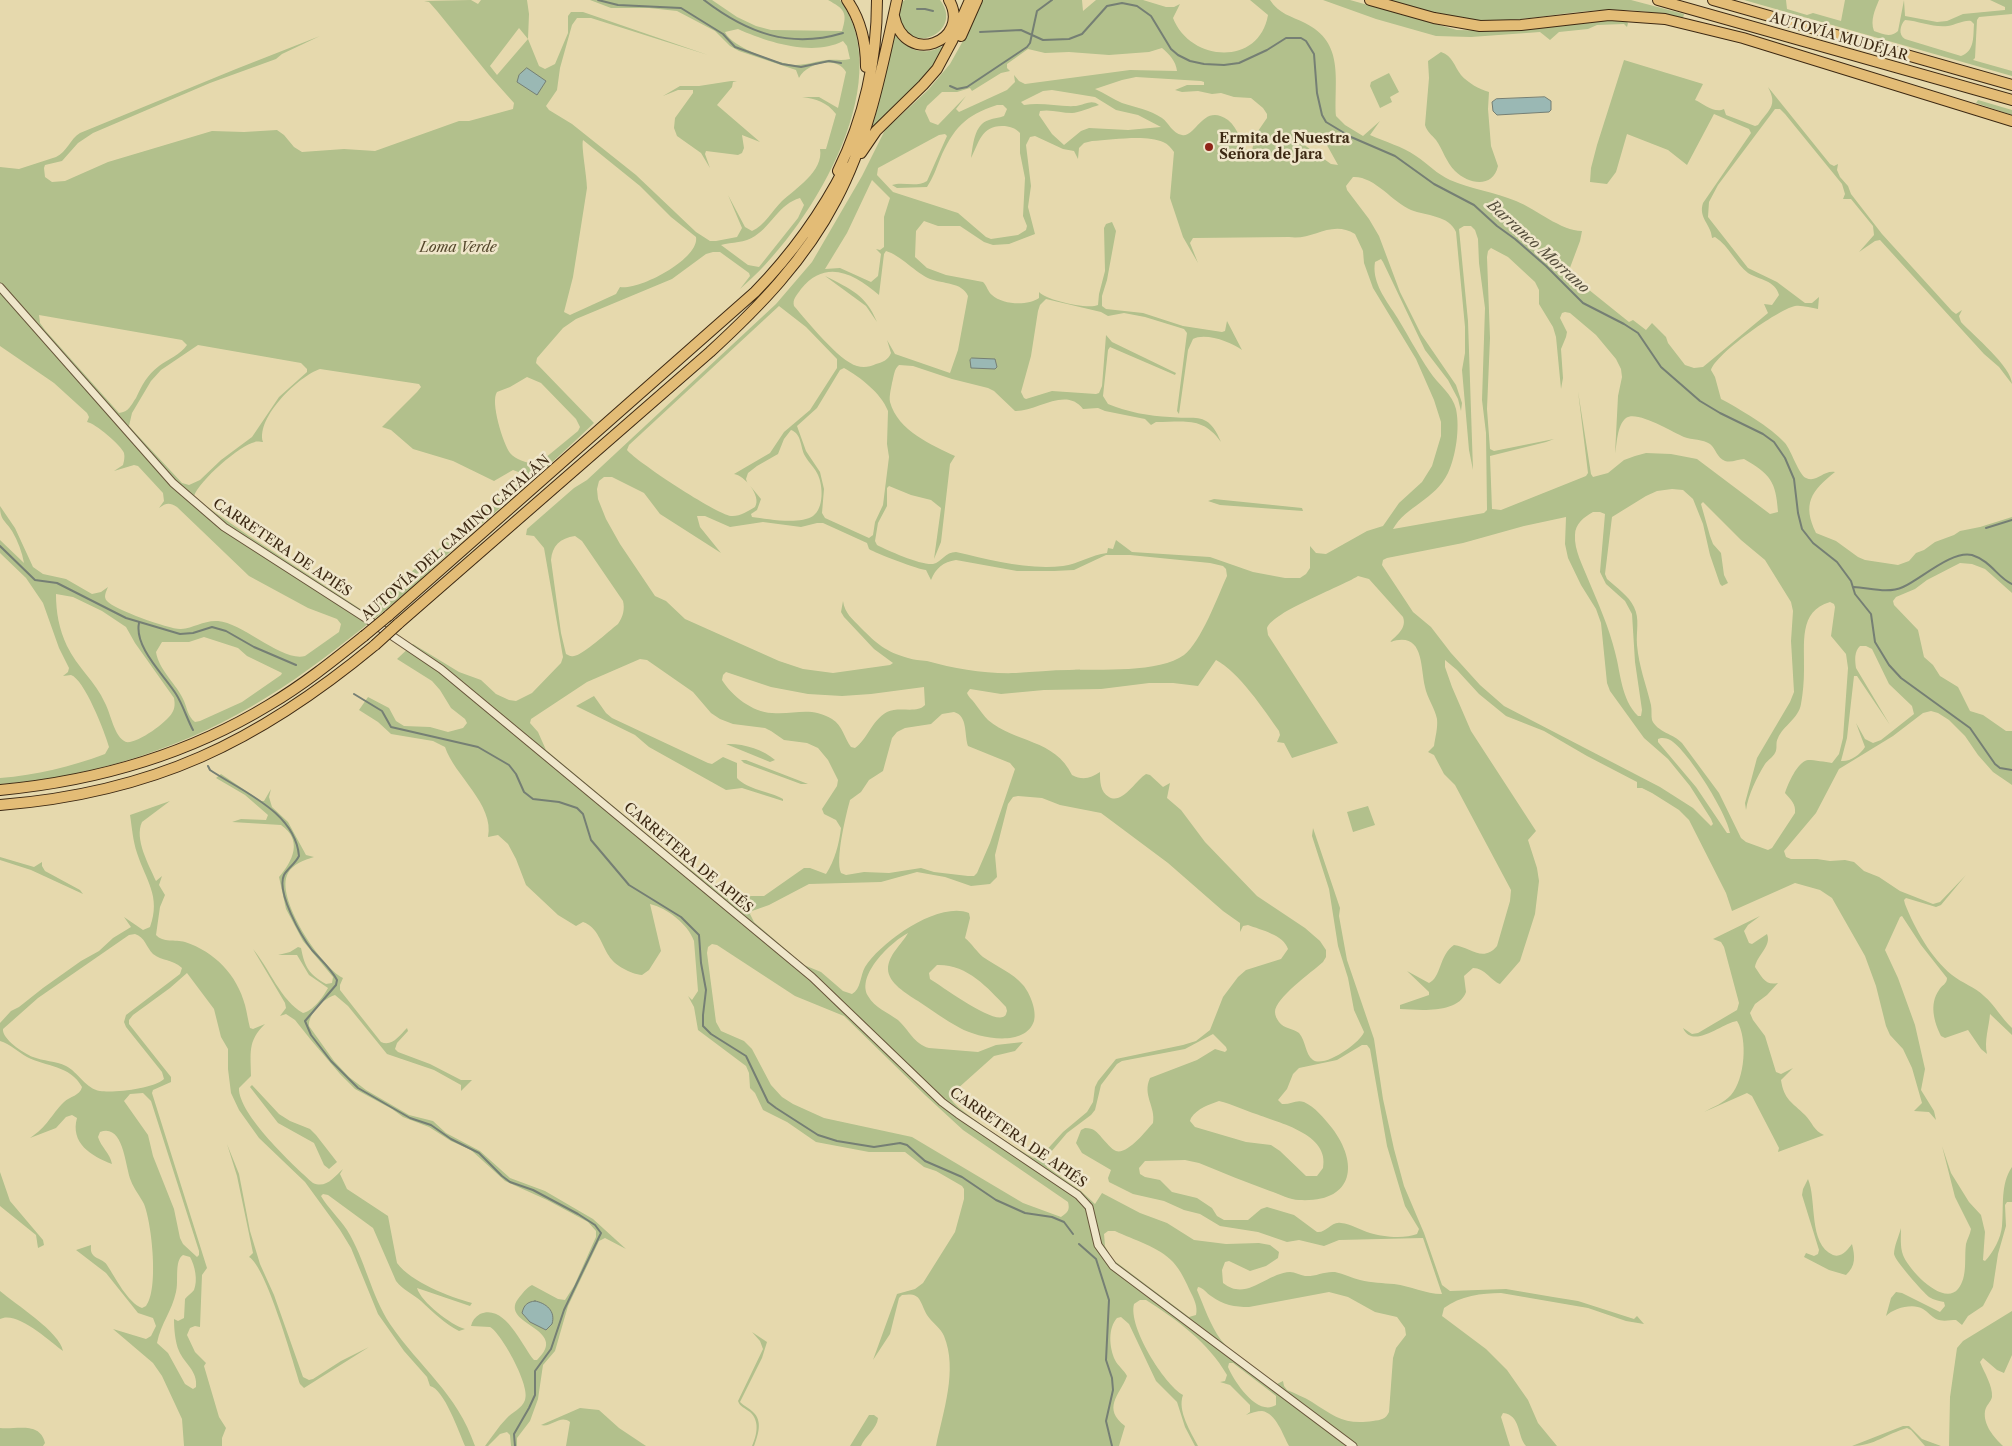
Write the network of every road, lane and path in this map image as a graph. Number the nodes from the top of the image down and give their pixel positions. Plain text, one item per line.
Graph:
1 (847, 0) edge
2 (949, 0) edge
3 (970, 0) edge
4 (977, 0) edge
5 (1370, 0) edge
6 (1658, 0) edge
7 (1713, 0) edge
8 (877, 1) edge
9 (894, 1) edge
10 (894, 14) junction
11 (931, 76) junction
12 (2012, 85) edge
13 (864, 100) junction
14 (2012, 100) edge
15 (2012, 121) edge
16 (846, 172) junction
17 (0, 287) edge
18 (724, 320) junction
19 (0, 790) edge
20 (0, 805) edge
21 (1353, 1446) edge

1 - 13 highway
2 - 10 highway
3 - 11 highway
4 - 11 highway
5 - 15 highway
6 - 14 highway, AUTOVÍA MUDÉJAR
7 - 12 highway, AUTOVÍA MUDÉJAR
8 - 13 highway
9 - 10 highway
9 - 16 highway
10 - 16 highway
11 - 16 highway
13 - 18 highway
16 - 18 highway, AUTOVÍA DEL CAMINO CATALÁN
16 - 20 highway, AUTOVÍA DEL CAMINO CATALÁN, bridge
17 - 21 street, CARRETERA DE APIÉS
18 - 19 highway, AUTOVÍA DEL CAMINO CATALÁN, bridge

